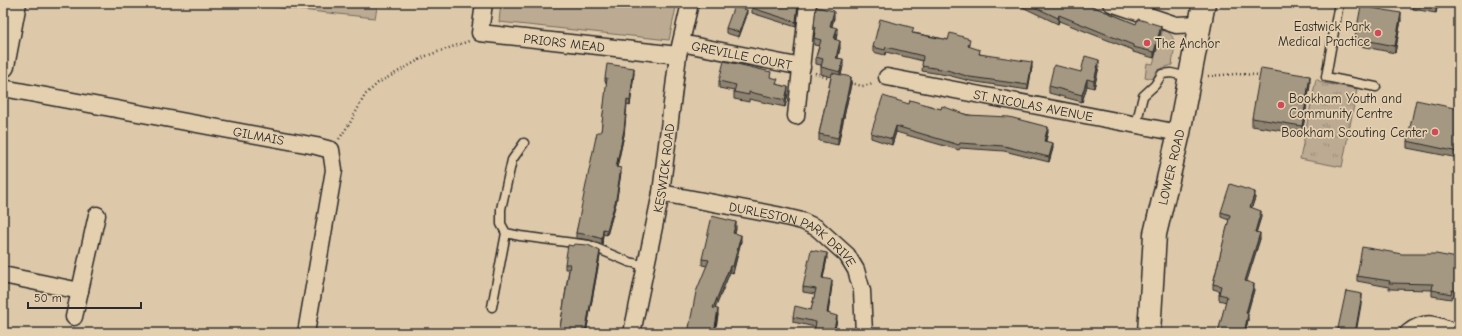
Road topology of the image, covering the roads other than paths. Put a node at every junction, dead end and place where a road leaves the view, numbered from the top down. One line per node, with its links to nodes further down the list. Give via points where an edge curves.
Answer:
1 (15, 3): 9 (street)
2 (484, 3): 8 (street, PRIORS MEAD, via 480,33)
3 (690, 3): 8 (street, KESWICK ROAD)
4 (808, 3): 10 (street, GREVILLE COURT)
5 (1112, 3): 7 (street, via 1176,24)
6 (1338, 3): 13 (lane, via 1326,77)
7 (1203, 14): 11 (street, LOWER ROAD)
8 (680, 49): 10 (street, GREVILLE COURT); 19 (street, KESWICK ROAD)
9 (3, 66)
10 (802, 67): 15 (street, GREVILLE COURT)
11 (1190, 77): 16 (lane, via 1162,74 1143,96); 17 (street, LOWER ROAD)
12 (887, 78): 16 (street, ST. NICOLAS AVENUE)
13 (1376, 87)
14 (3, 88): 27 (street, GILMAIS, via 331,150 334,170)
15 (796, 116)
16 (1136, 125): 17 (street, ST. NICOLAS AVENUE)
17 (1179, 133): 30 (street, LOWER ROAD, via 1155,234)
18 (524, 143): 21 (lane, via 512,160 501,209 500,224)
19 (661, 193): 22 (street, KESWICK ROAD); 29 (street, DURLESTON PARK DRIVE, via 777,215 802,221 817,228 848,255 856,270 862,291)
20 (97, 215): 24 (street)
21 (506, 233): 22 (lane, via 589,245 629,262); 25 (lane)
22 (646, 266): 28 (street, KESWICK ROAD)
23 (3, 275): 24 (street)
24 (80, 291): 26 (street)
25 (492, 307)
26 (74, 317)
27 (306, 333)
28 (632, 333)
29 (864, 333)
30 (1150, 333)
31 (1408, 333): 32 (street, via 1416,327 1436,323)
32 (1455, 333)

